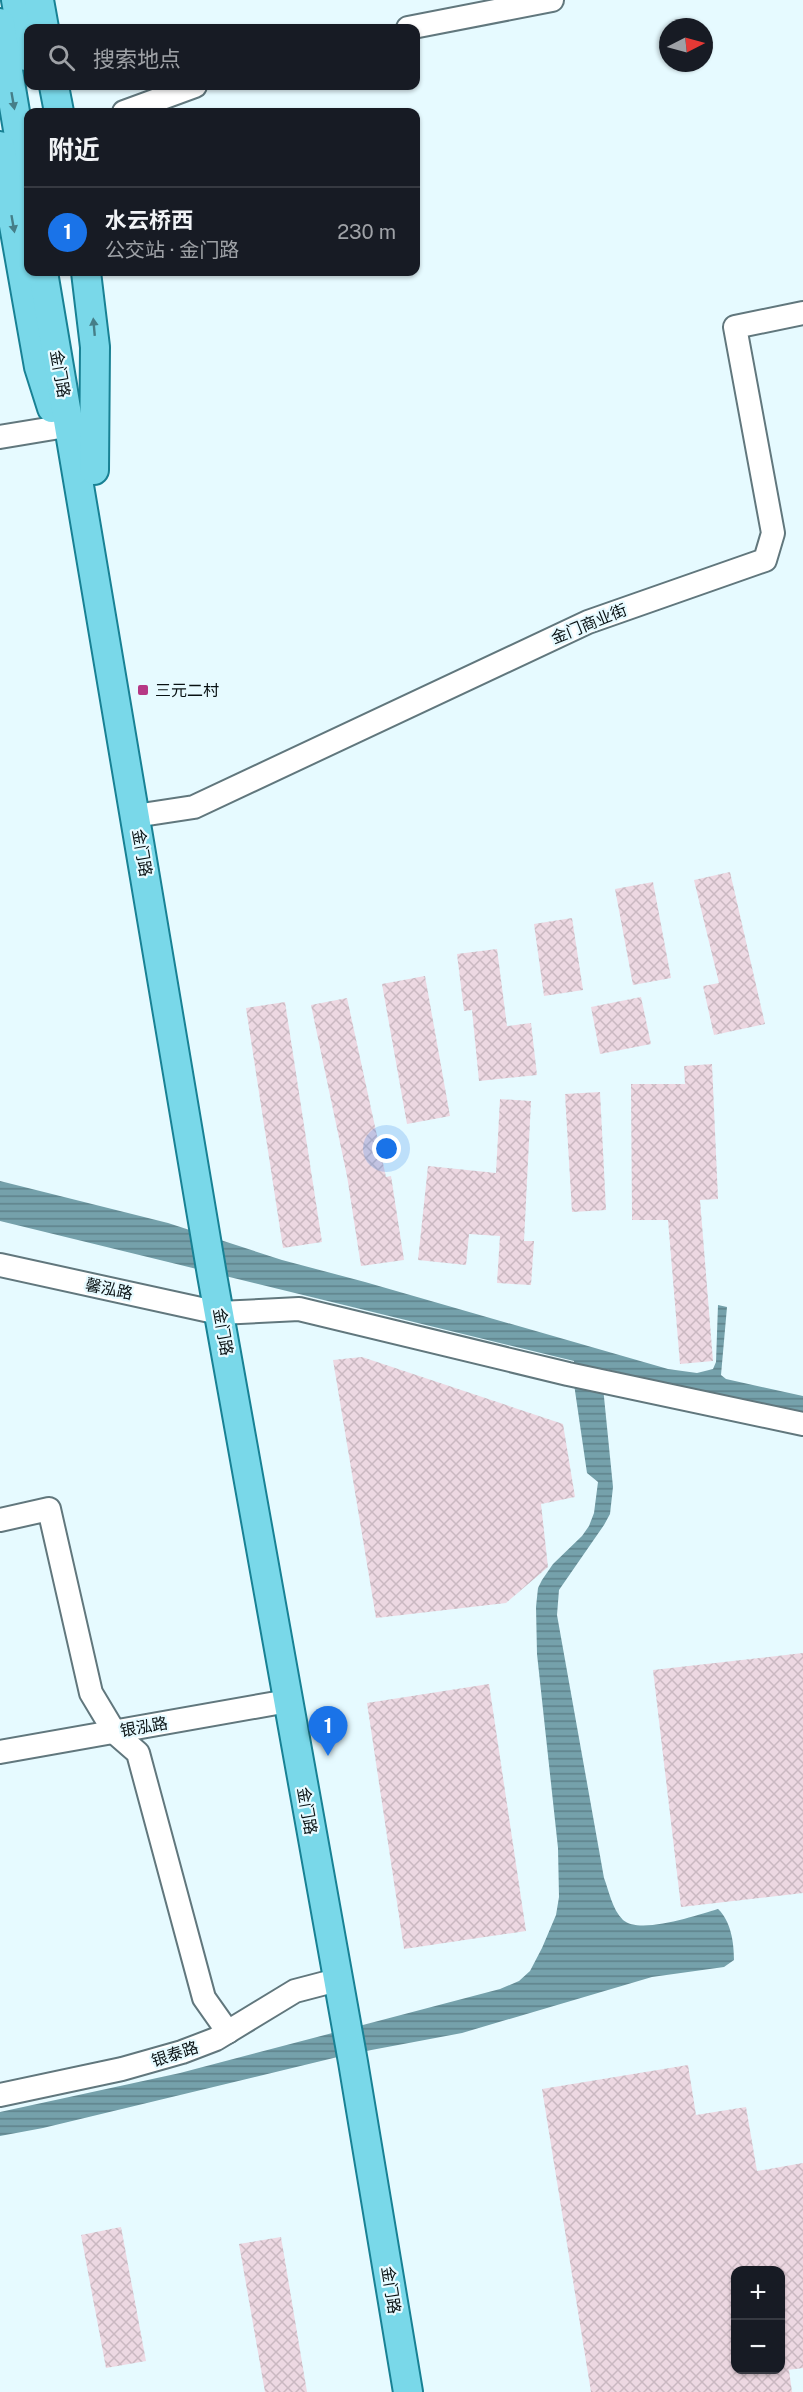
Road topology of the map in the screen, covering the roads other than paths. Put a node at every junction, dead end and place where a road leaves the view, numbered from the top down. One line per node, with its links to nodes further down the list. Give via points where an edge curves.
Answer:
1 (16, 0): 7 (main road)
2 (39, 0): 5 (main road)
3 (552, 0): 6 (street)
4 (0, 23): 15 (main road, one-way to 15)
5 (43, 24)
6 (420, 26)
7 (24, 48)
8 (32, 90): 11 (main road)
9 (55, 90): 12 (main road)
10 (184, 90): 13 (street)
11 (34, 108)
12 (57, 108)
13 (135, 108)
14 (0, 146): 21 (main road, one-way to 21, via 39,367)
15 (24, 165)
16 (44, 276): 20 (main road, 金门路)
17 (63, 276): 20 (main road, 金门路)
18 (86, 276): 23 (main road, one-way to 18, via 95,347)
19 (803, 314): 24 (street, 金门商业街, via 735,327 772,533 765,560 588,621 194,807)
20 (62, 323): 23 (main road, 金门路)
21 (60, 427): 22 (street); 23 (main road)
22 (0, 437)
23 (86, 471): 24 (main road, 金门路)
24 (144, 814): 26 (main road, 金门路)
25 (0, 1265): 26 (street, 馨泓路)
26 (228, 1312): 27 (street, 馨泓路, via 299,1309 568,1374); 29 (main road, 金门路); 33 (main road, 金门路)
27 (803, 1424)
28 (0, 1520): 30 (street, via 49,1509 91,1693)
29 (288, 1701): 30 (street, 银泓路); 32 (main road, 金门路)
30 (116, 1733): 31 (street, 银泓路); 34 (street, via 138,1753 204,1998)
31 (0, 1752)
32 (337, 1980): 33 (main road, 金门路); 34 (street, 银泰路, via 295,1991)
33 (353, 2017): 35 (main road, 金门路)
34 (228, 2032): 36 (street, 银泰路, via 199,2047 152,2062)
35 (361, 2061): 37 (main road, 金门路); 38 (main road, 金门路)
36 (0, 2095)
37 (408, 2392)
38 (424, 2392)

